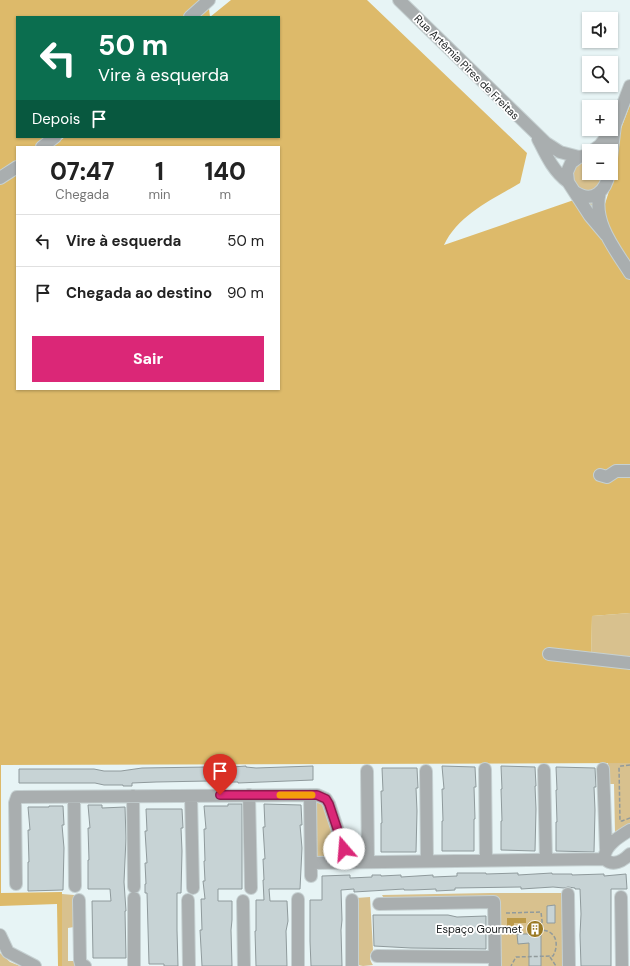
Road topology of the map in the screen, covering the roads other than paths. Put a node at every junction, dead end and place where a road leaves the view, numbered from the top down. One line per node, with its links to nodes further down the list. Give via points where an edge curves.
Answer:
1 (209, 0): 3 (street)
2 (399, 0): 6 (street, Rua Artêmia Pires de Freitas)
3 (191, 16)
4 (630, 86): 5 (street)
5 (618, 119)
6 (535, 134): 11 (street, via 560,152); 16 (street, via 553,167)
7 (607, 136): 9 (street)
8 (54, 138): 10 (street)
9 (601, 144)
10 (43, 146)
11 (582, 154)
12 (582, 157): 16 (street, via 571,163 567,172)
13 (16, 167): 14 (street)
14 (0, 178)
15 (608, 180): 17 (street)
16 (571, 187): 17 (street, via 586,196); 18 (street)
17 (600, 192): 18 (street, via 598,210)
18 (606, 235): 19 (street)
19 (630, 273)
20 (630, 471): 21 (street, via 616,471 607,477)
21 (600, 475)
22 (549, 654): 23 (street)
23 (630, 663)
24 (484, 769): 37 (street)
25 (603, 769): 35 (street)
26 (544, 770): 38 (street)
27 (367, 771): 41 (street)
28 (426, 771): 39 (street)
29 (249, 795): 30 (street); 32 (street); 47 (street)
30 (310, 795): 40 (street, via 321,796 329,804); 42 (street)
31 (133, 796): 32 (street); 33 (street); 61 (street)
32 (191, 796): 46 (street)
33 (74, 797): 44 (street, via 17,797); 45 (street)
34 (630, 830): 35 (street, via 617,839)
35 (606, 854): 36 (street, via 609,863 621,862); 38 (street)
36 (630, 854)
37 (486, 860): 38 (street); 39 (street)
38 (546, 860)
39 (427, 861): 41 (street)
40 (347, 862): 41 (street); 42 (street)
41 (368, 862)
42 (311, 863): 43 (street)
43 (311, 876)
44 (16, 884)
45 (75, 886)
46 (193, 888)
47 (251, 888)
48 (568, 894): 66 (street)
49 (621, 897): 67 (street)
50 (79, 900): 60 (street, via 80,960)
51 (188, 900): 62 (street)
52 (298, 900): 64 (street)
53 (352, 900): 65 (street)
54 (243, 901): 63 (street)
55 (379, 904): 58 (street, via 494,902)
56 (0, 935): 59 (street, via 8,952)
57 (377, 956): 58 (street)
58 (495, 962)
59 (35, 966)
60 (85, 966)
61 (134, 966)
62 (189, 966)
63 (244, 966)
64 (298, 966)
65 (352, 966)
66 (569, 966)
67 (622, 966)

